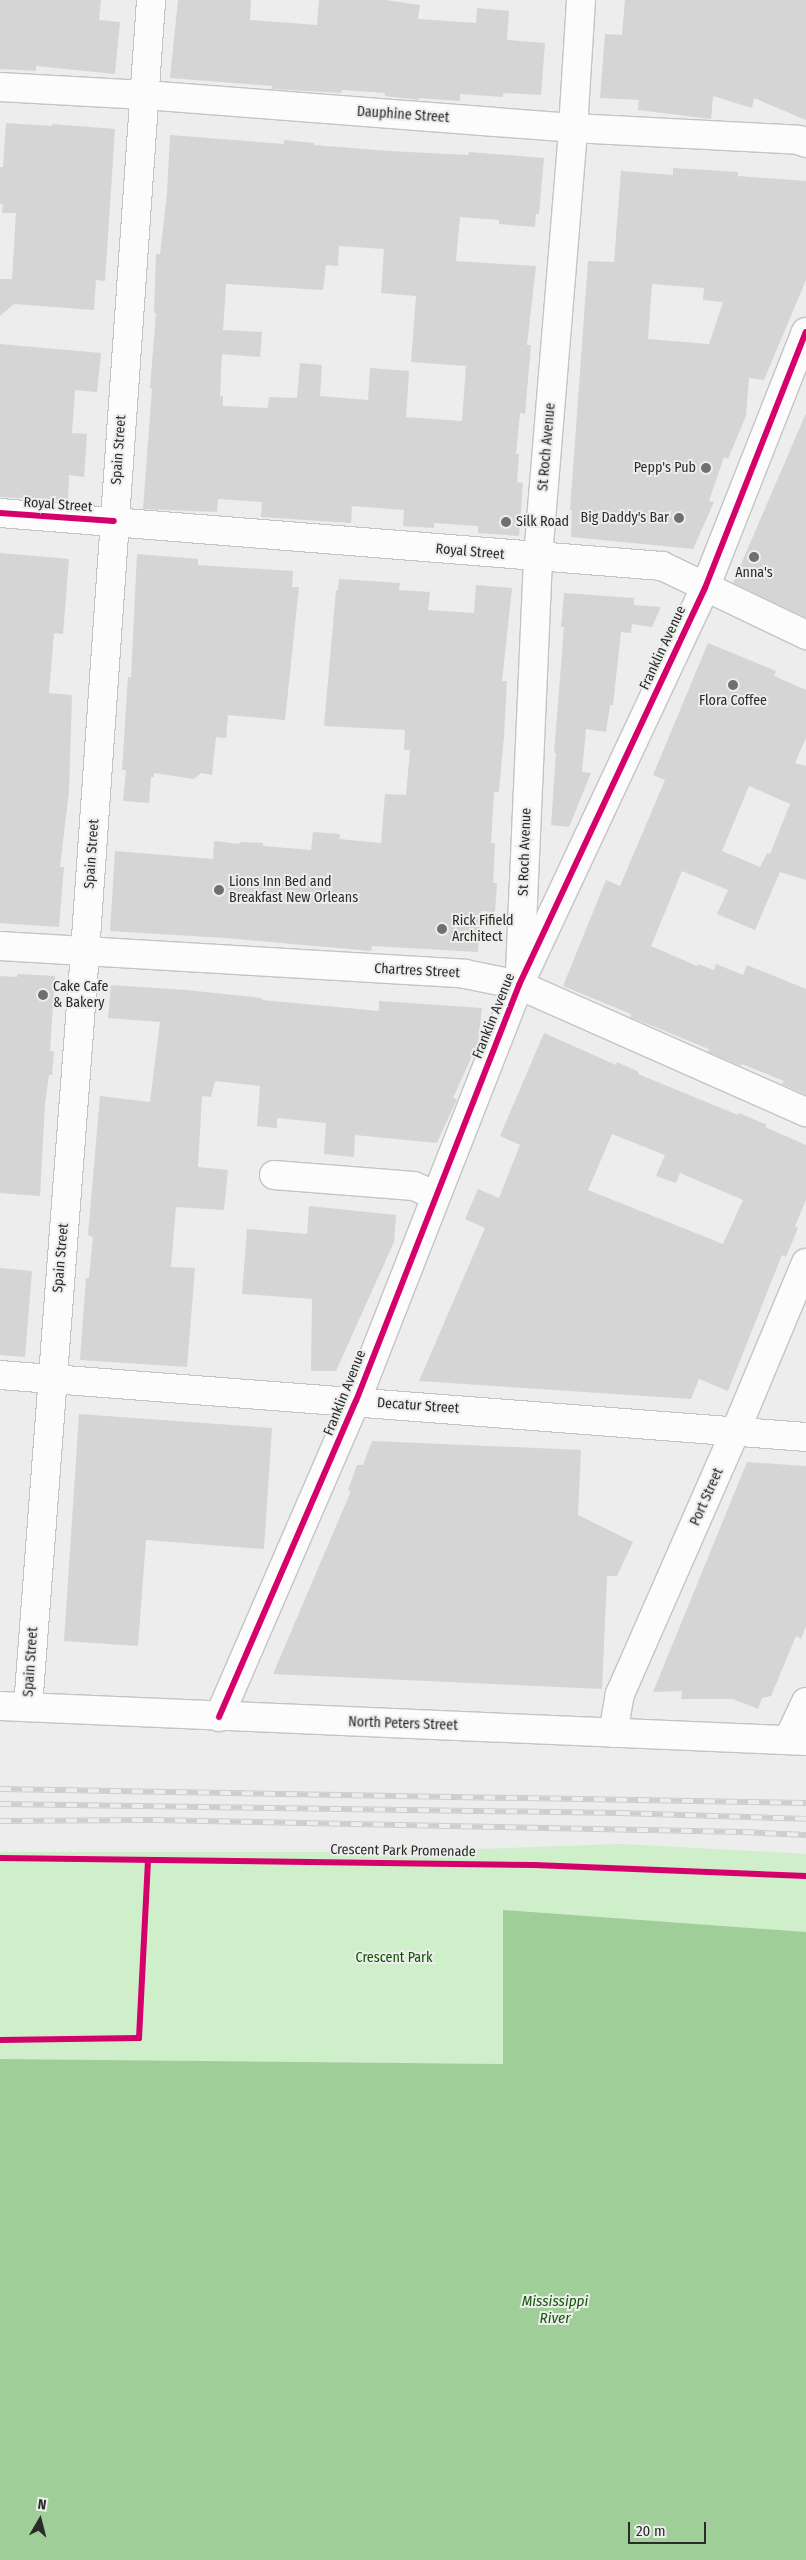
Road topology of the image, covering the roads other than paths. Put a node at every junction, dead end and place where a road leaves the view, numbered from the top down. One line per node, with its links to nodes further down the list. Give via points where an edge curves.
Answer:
1 (151, 0): 4 (street, Spain Street)
2 (581, 0): 5 (street, St Roch Avenue)
3 (0, 87): 4 (street, Dauphine Street)
4 (145, 95): 5 (street, Dauphine Street); 9 (street, Spain Street)
5 (573, 128): 6 (street, Dauphine Street, via 799,140); 10 (street, St Roch Avenue)
6 (806, 143)
7 (806, 332): 11 (street, Franklin Avenue)
8 (0, 513): 9 (street, Royal Street)
9 (114, 521): 10 (street, Royal Street); 14 (street, Spain Street)
10 (538, 557): 11 (street, Royal Street, via 662,566); 15 (street, St Roch Avenue)
11 (705, 588): 12 (street, Royal Street); 15 (street, Franklin Avenue)
12 (806, 636)
13 (0, 946): 14 (street, Chartres Street)
14 (85, 952): 15 (street, Chartres Street, via 465,974); 21 (street, Spain Street)
15 (520, 985): 16 (street, Chartres Street); 18 (street, Franklin Avenue)
16 (806, 1112)
17 (274, 1175): 18 (street, via 414,1186)
18 (436, 1196): 22 (street, Franklin Avenue)
19 (806, 1263): 23 (street, Port Street)
20 (0, 1375): 21 (street, Decatur Street)
21 (52, 1378): 22 (street, Decatur Street); 27 (street, Spain Street)
22 (356, 1401): 23 (street, Decatur Street); 28 (street, Franklin Avenue)
23 (736, 1430): 24 (street, Decatur Street); 29 (street, Port Street, via 620,1694)
24 (806, 1436)
25 (806, 1702): 30 (street)
26 (0, 1706): 27 (street, North Peters Street)
27 (28, 1707): 28 (street, North Peters Street)
28 (219, 1717): 29 (street, North Peters Street)
29 (613, 1733): 30 (street, North Peters Street)
30 (797, 1741)

